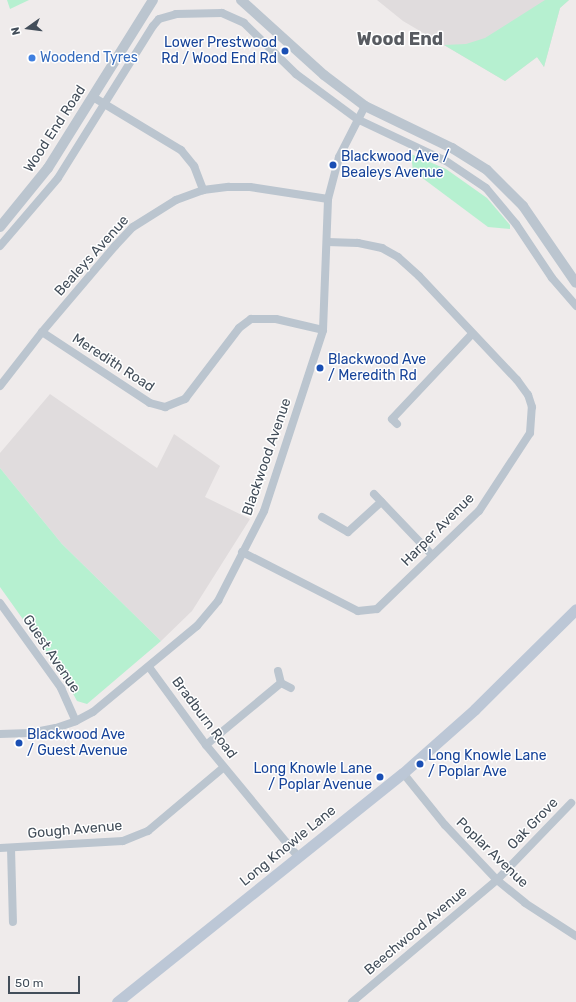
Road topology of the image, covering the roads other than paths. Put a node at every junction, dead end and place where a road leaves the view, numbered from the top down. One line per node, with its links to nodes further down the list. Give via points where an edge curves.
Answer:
1 (153, 0): 3 (street, Wood End Road)
2 (241, 0): 5 (street, via 324,75)
3 (93, 97): 4 (street); 9 (street, Wood End Road, via 48,168)
4 (105, 104): 6 (street, via 159,19 176,14 222,13 244,23 296,74); 7 (street, via 182,150 194,166); 11 (street, via 58,178)
5 (365, 106): 6 (street, Blackwood Avenue); 12 (street, via 452,148 487,170 523,206)
6 (357, 119): 8 (street, Blackwood Avenue, via 339,157); 13 (street, via 446,161 486,188 516,224 552,278)
7 (202, 190): 8 (street, Bealeys Avenue, via 250,187); 15 (street, Bealeys Avenue, via 176,200 133,228)
8 (328, 198): 10 (street, Blackwood Avenue)
9 (0, 227)
10 (327, 242): 14 (street, Blackwood Avenue); 16 (street, Harper Avenue, via 358,243 382,248 398,257)
11 (0, 246)
12 (576, 283)
13 (576, 306)
14 (324, 330): 15 (street, Meredith Road, via 271,318 251,319 239,328 185,399 165,407 150,403); 22 (street, Blackwood Avenue, via 264,511)
15 (42, 332): 17 (street, Bealeys Avenue)
16 (472, 334): 18 (street, via 392,419); 23 (street, Harper Avenue, via 517,380 528,395 532,407 530,433 479,510)
17 (0, 386)
18 (397, 424)
19 (374, 494): 20 (street)
20 (381, 502): 21 (street, via 348,532); 23 (street)
21 (322, 517)
22 (242, 552): 23 (street, Harper Avenue, via 358,611 377,609); 26 (street, Blackwood Avenue, via 218,601 197,626)
23 (432, 555)
24 (0, 603): 30 (street, Guest Avenue, via 61,688)
25 (576, 609): 34 (main road, Long Knowle Lane, via 475,709)
26 (150, 668): 30 (street, Blackwood Avenue); 32 (street, Bradburn Road)
27 (278, 671): 28 (street)
28 (281, 683): 29 (street); 32 (street)
29 (291, 688)
30 (76, 721): 31 (street, Blackwood Avenue, via 33,733)
31 (0, 734)
32 (206, 745): 33 (street, Bradburn Road)
33 (224, 767): 37 (street, Gough Avenue, via 148,831 123,841); 38 (street, Bradburn Road)
34 (403, 773): 38 (main road, Long Knowle Lane); 39 (street, Poplar Avenue, via 445,826)
35 (571, 803): 39 (street, Oak Grove)
36 (0, 848): 37 (street, Gough Avenue)
37 (12, 848): 40 (street)
38 (299, 858): 42 (main road, Long Knowle Lane)
39 (497, 880): 41 (street, Poplar Avenue, via 525,903); 43 (street, Beechwood Avenue)
40 (13, 922)
41 (576, 936)
42 (117, 1002)
43 (352, 1002)

